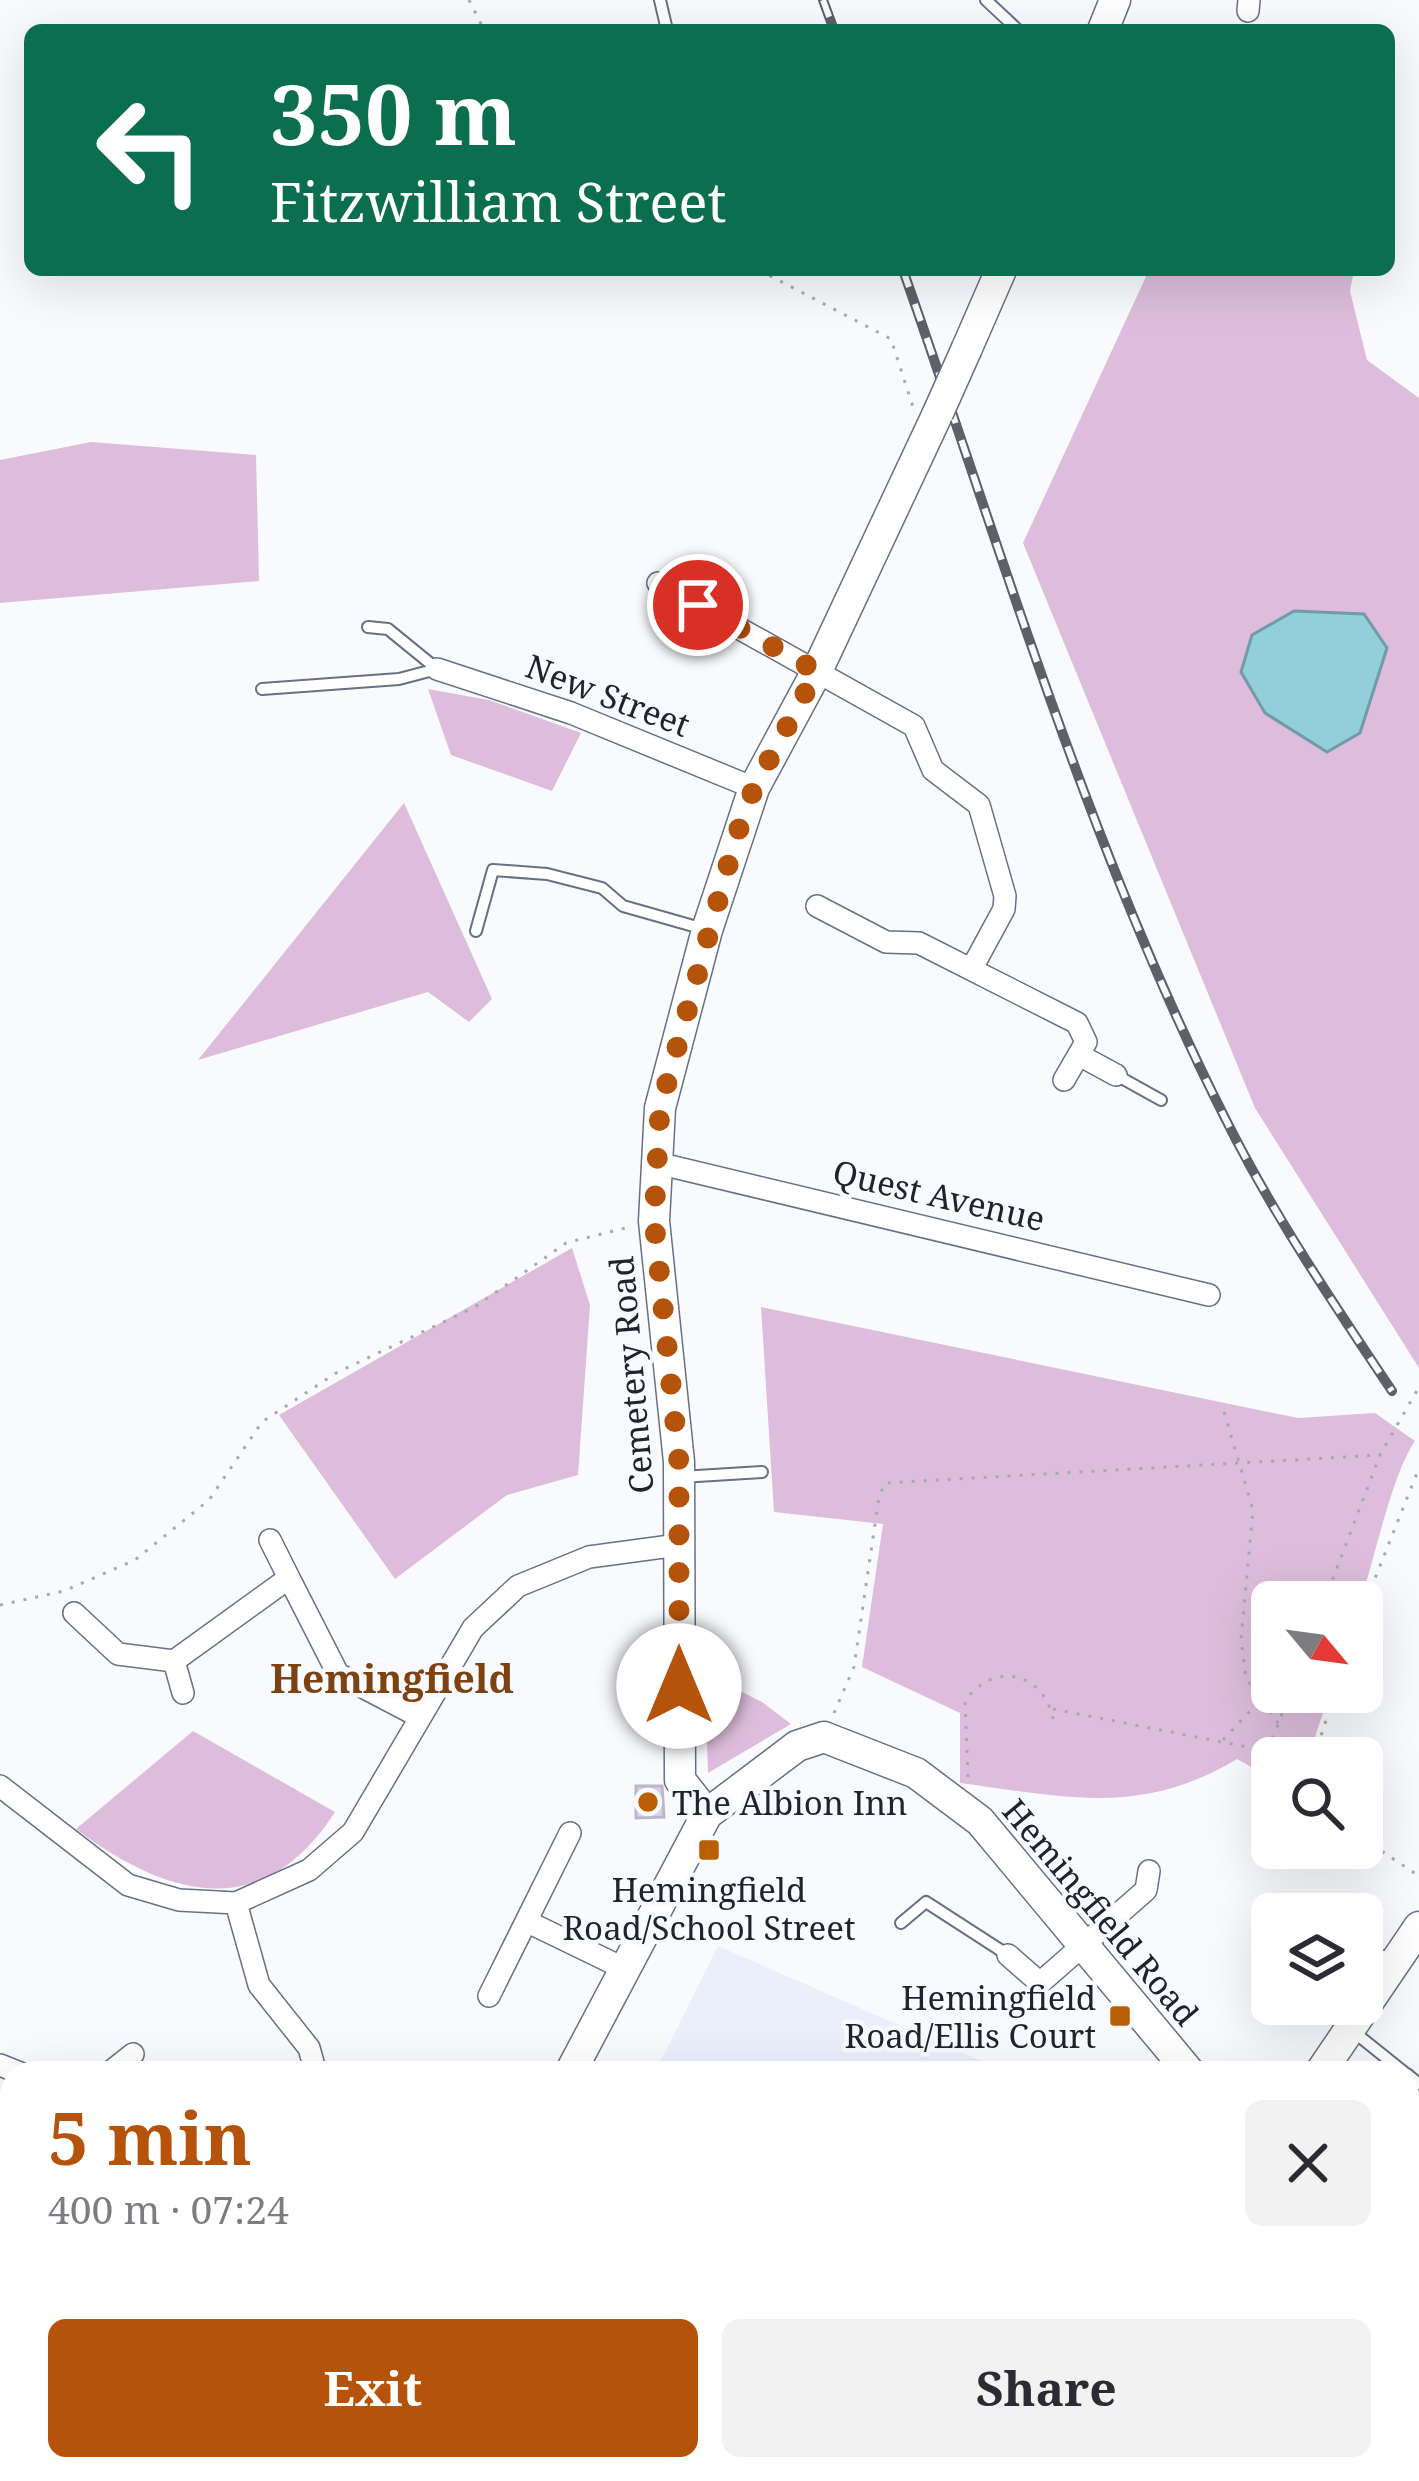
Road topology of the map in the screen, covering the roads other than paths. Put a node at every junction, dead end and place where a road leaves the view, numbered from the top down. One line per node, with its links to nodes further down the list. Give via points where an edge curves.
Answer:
1 (986, 0): 2 (lane)
2 (1012, 24)
3 (998, 276): 7 (street, Cemetery Road, bridge)
4 (658, 583): 7 (street)
5 (368, 627): 6 (lane, via 388,629)
6 (436, 669): 8 (lane); 9 (street, New Street, via 571,713)
7 (817, 671): 9 (street, Cemetery Road); 13 (street, via 914,726 933,770 980,805 1005,896)
8 (262, 689)
9 (754, 788): 11 (street, Cemetery Road)
10 (817, 906): 13 (street, via 877,939 911,940)
11 (707, 929): 12 (lane, via 623,906 602,888 493,870); 18 (street, Cemetery Road)
12 (476, 931)
13 (972, 968): 14 (street, via 1077,1023 1087,1034)
14 (1078, 1055): 15 (street); 16 (street)
15 (1116, 1075): 17 (lane)
16 (1064, 1080)
17 (1161, 1100)
18 (653, 1162): 19 (street, Quest Avenue); 21 (street, Cemetery Road)
19 (1208, 1294)
20 (762, 1472): 21 (lane)
21 (679, 1477): 23 (street, Cemetery Road)
22 (270, 1540): 24 (street)
23 (678, 1545): 28 (street, via 589,1557 518,1586 473,1628); 30 (street, Cemetery Road, via 680,1780)
24 (289, 1578): 26 (street); 28 (street, via 338,1674)
25 (74, 1613): 26 (street, via 108,1648)
26 (174, 1661): 27 (street)
27 (183, 1693)
28 (420, 1717): 33 (street, via 353,1832 309,1870)
29 (0, 1786): 33 (street, via 128,1885)
30 (707, 1814): 37 (street, Hemingfield Road, via 797,1746 824,1737 916,1773 971,1814); 40 (street)
31 (570, 1834): 34 (street)
32 (1149, 1871): 37 (street, via 1146,1889)
33 (236, 1904): 46 (street, via 259,1985)
34 (528, 1922): 40 (street); 42 (street)
35 (901, 1923): 38 (lane, via 926,1902)
36 (1419, 1927): 41 (street)
37 (1081, 1945): 38 (street, via 1040,1983); 48 (street, Hemingfield Road)
38 (1008, 1955)
39 (1383, 1963): 41 (street)
40 (625, 1969): 47 (street)
41 (1394, 1970): 43 (street)
42 (490, 1996)
43 (1351, 2030): 49 (street); 50 (lane)
44 (133, 2054): 45 (street)
45 (124, 2061)
46 (312, 2061)
47 (576, 2061)
48 (1180, 2061)
49 (1329, 2061)
50 (1390, 2061)

